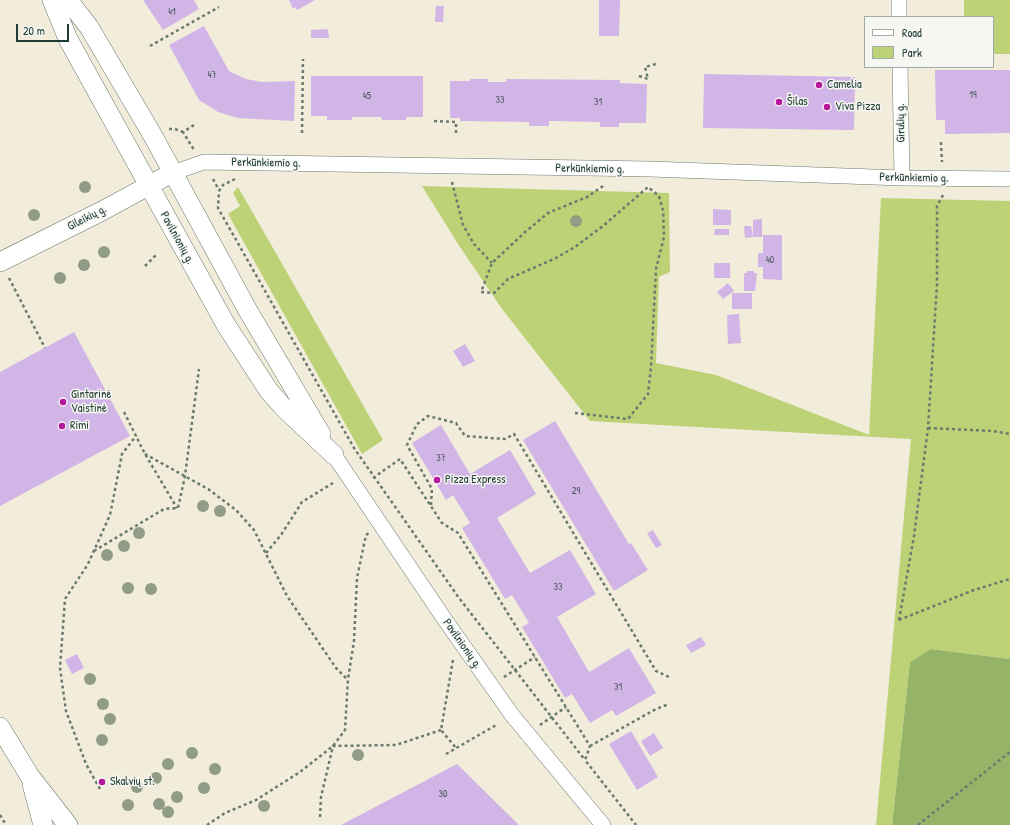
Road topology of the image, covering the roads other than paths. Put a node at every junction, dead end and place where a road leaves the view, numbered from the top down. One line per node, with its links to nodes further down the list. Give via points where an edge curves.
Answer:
1 (52, 0): 9 (street, Pavilnionių g., via 68,39)
2 (68, 0): 6 (street, Pavilnionių g., via 89,27)
3 (899, 0): 4 (street)
4 (899, 16)
5 (900, 68): 7 (street, Girulių g.)
6 (172, 173): 7 (street, Perkūnkiemio g., via 204,162 657,170); 9 (street, Gileikių g.); 11 (street, Pavilnionių g., via 247,308)
7 (902, 178): 8 (street, Perkūnkiemio g.)
8 (1010, 179)
9 (148, 186): 10 (street, Gileikių g.); 11 (street, Pavilnionių g., via 246,357 284,408)
10 (0, 261)
11 (334, 455): 16 (street, Pavilnionių g., via 512,716)
12 (0, 727): 13 (street)
13 (30, 775): 14 (street); 15 (street)
14 (43, 825)
15 (68, 825)
16 (603, 825)

